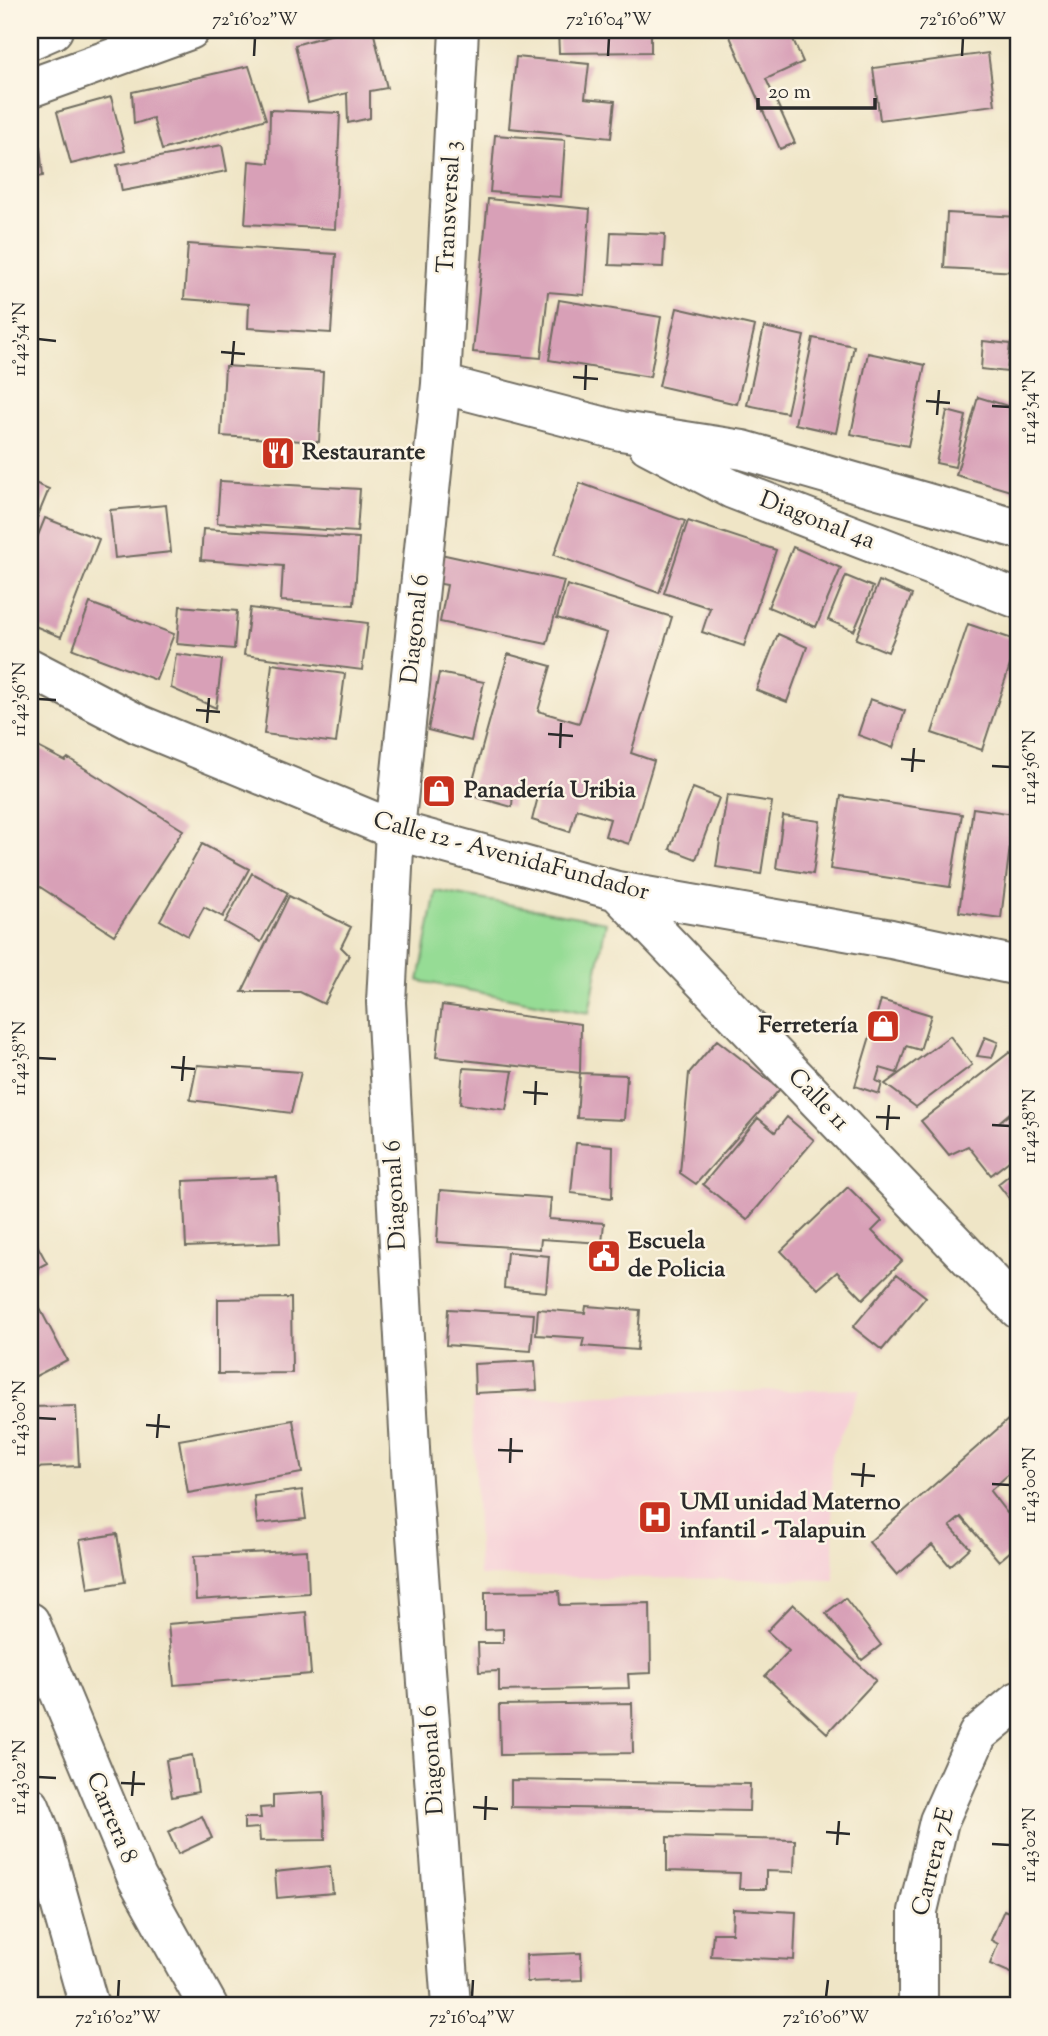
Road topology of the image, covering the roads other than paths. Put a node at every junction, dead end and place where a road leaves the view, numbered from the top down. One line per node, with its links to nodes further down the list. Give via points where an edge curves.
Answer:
1 (53, 30): 4 (street)
2 (190, 30): 5 (street)
3 (459, 30): 6 (street, Transversal 3)
4 (30, 40)
5 (30, 88)
6 (441, 384): 7 (street, Diagonal 4a); 11 (street, Diagonal 6)
7 (621, 431): 8 (street, Diagonal 4a, via 743,450); 9 (street, Diagonal 4a, via 732,489)
8 (1018, 529)
9 (1018, 599)
10 (30, 668): 11 (street, Calle 12 - AvenidaFundador, via 138,724)
11 (395, 830): 12 (street, Calle 12 - AvenidaFundador); 20 (street, Diagonal 6, via 386,1002 412,1480)
12 (617, 891): 13 (street, Calle 12 - AvenidaFundador); 14 (street, Calle 11)
13 (1018, 966)
14 (1018, 1309)
15 (30, 1622): 19 (street, Carrera 8, via 137,1878)
16 (1018, 1701): 21 (street, Carrera 7E, via 978,1734 939,1821 918,1911)
17 (30, 1806): 18 (street)
18 (89, 2006)
19 (208, 2006)
20 (451, 2006)
21 (918, 2006)

